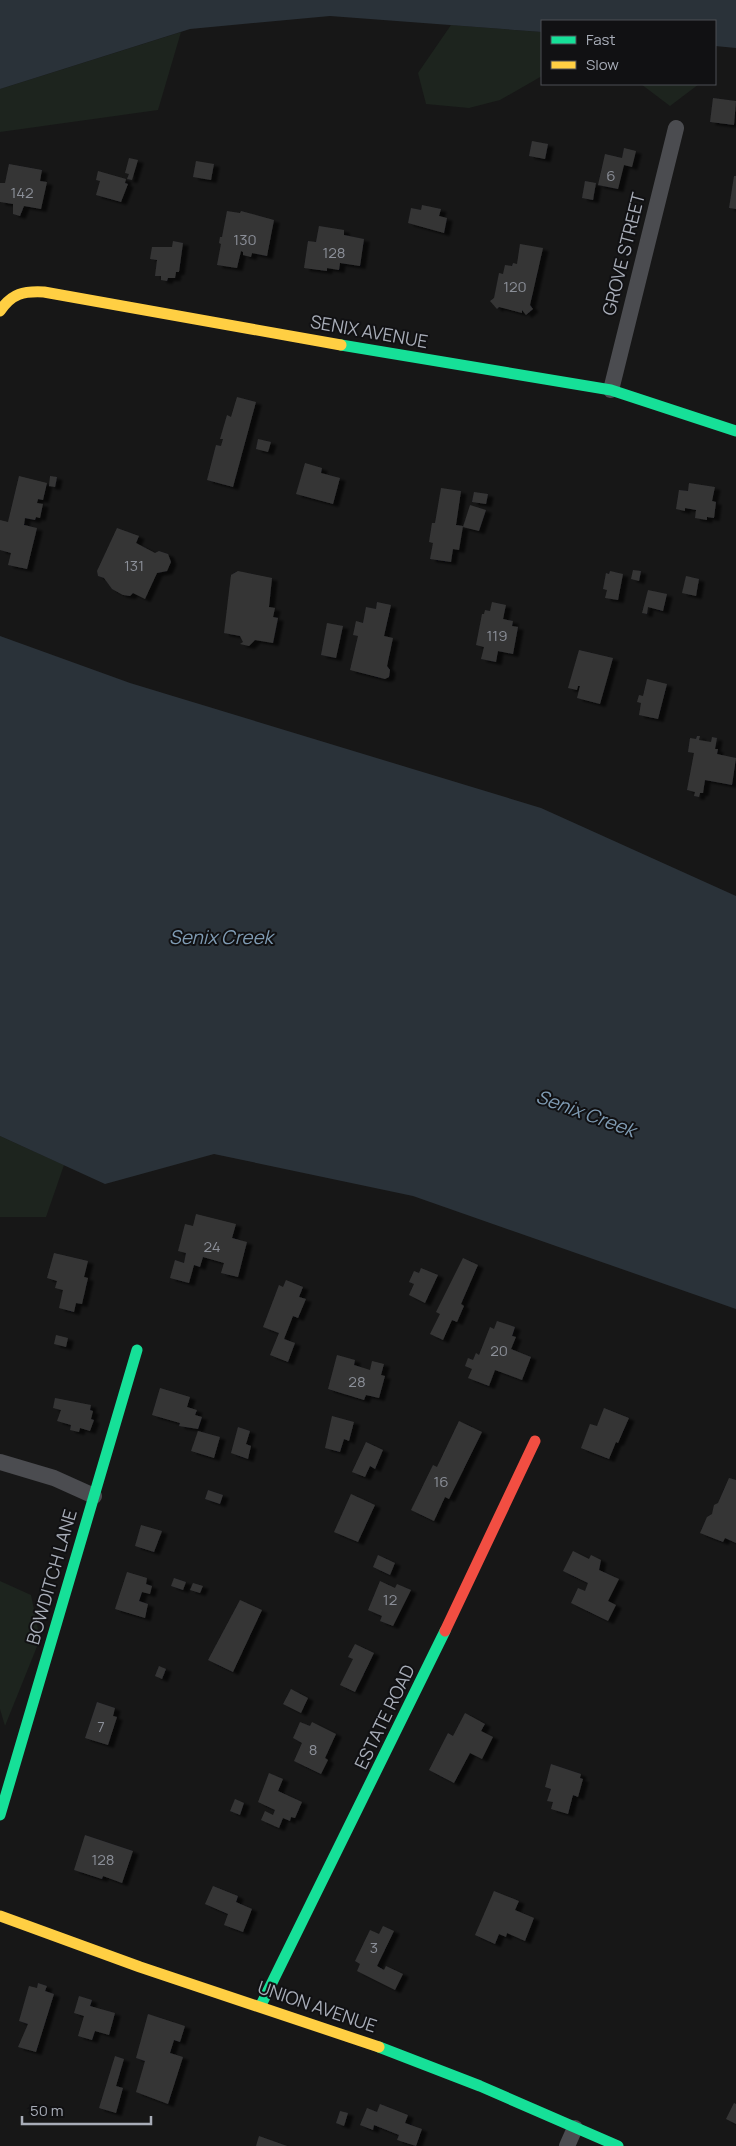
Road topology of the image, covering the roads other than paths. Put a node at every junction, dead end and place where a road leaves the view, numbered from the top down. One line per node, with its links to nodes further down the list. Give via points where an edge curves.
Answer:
1 (676, 128): 3 (street, GROVE STREET)
2 (0, 311): 3 (street, SENIX AVENUE, via 15,293 44,292)
3 (611, 390): 4 (street, SENIX AVENUE)
4 (736, 431)
5 (137, 1350): 8 (street, BOWDITCH LANE)
6 (535, 1441): 11 (street, ESTATE ROAD, via 423,1678)
7 (0, 1462): 8 (street, via 54,1478)
8 (94, 1496): 9 (street, BOWDITCH LANE)
9 (0, 1815)
10 (0, 1916): 11 (street, UNION AVENUE, via 140,1967)
11 (261, 2005): 12 (street, UNION AVENUE, via 471,2083)
12 (575, 2128): 13 (street); 14 (street, UNION AVENUE)
13 (567, 2146)
14 (618, 2146)

